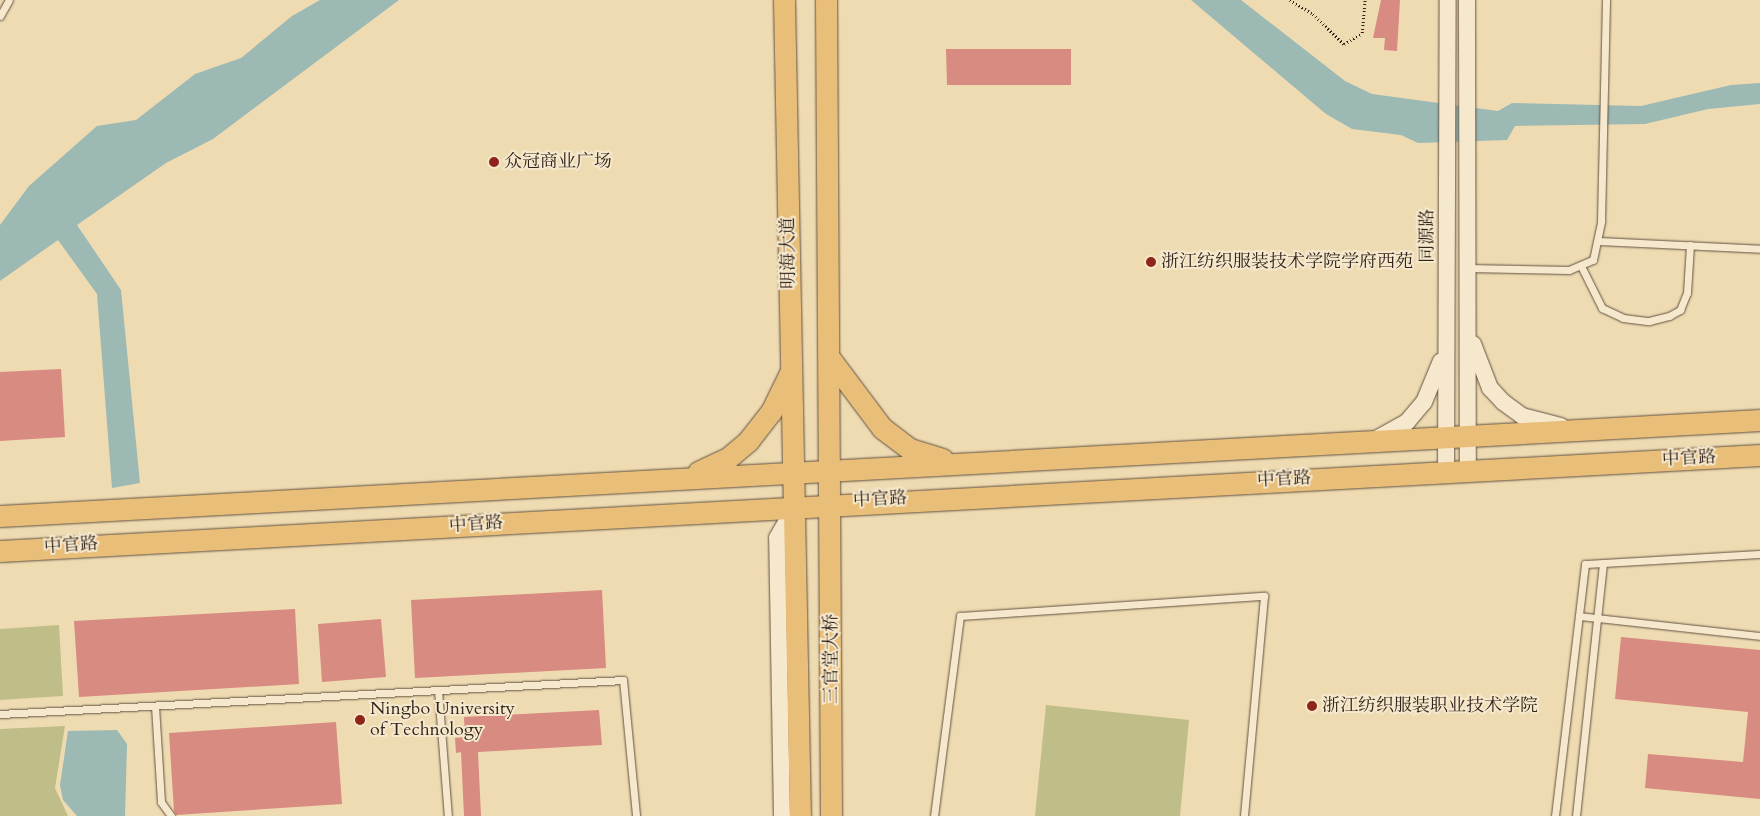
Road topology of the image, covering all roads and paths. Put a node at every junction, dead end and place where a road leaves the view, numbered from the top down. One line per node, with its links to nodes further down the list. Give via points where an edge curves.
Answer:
1 (8, 0): 9 (lane)
2 (784, 0): 18 (main road, 明海大道)
3 (826, 0): 17 (main road)
4 (1290, 0): 5 (path, via 1313,14 1344,44 1362,33)
5 (1364, 0)
6 (1448, 0): 16 (street, 同源路)
7 (1468, 0): 13 (street)
8 (1606, 0): 10 (lane)
9 (0, 16)
10 (1599, 241): 11 (lane); 14 (lane, via 1593,260)
11 (1690, 245): 12 (lane); 14 (lane, via 1687,293 1680,310 1649,321 1623,318 1602,308)
12 (1760, 249)
13 (1468, 268): 14 (lane); 15 (street)
14 (1582, 268)
15 (1468, 328): 20 (street, via 1490,388 1503,402 1522,416); 21 (street)
16 (1448, 329): 22 (street, 同源路); 23 (street, via 1438,376 1424,402 1407,422)
17 (831, 360): 25 (main road, via 882,428 910,449); 27 (main road)
18 (792, 368): 26 (main road, 明海大道); 30 (main road, via 771,412 748,442 728,458)
19 (1760, 420): 20 (main road, 中官路)
20 (1583, 429): 21 (main road, 中官路)
21 (1469, 437): 22 (main road, 中官路); 28 (street)
22 (1447, 438): 23 (main road, 中官路); 29 (street, 同源路)
23 (1370, 442): 25 (main road, 中官路)
24 (1760, 455): 28 (main road, 中官路)
25 (956, 463): 27 (main road, 中官路)
26 (793, 470): 27 (main road, 中官路); 30 (main road, 中官路); 32 (main road, 明海大道)
27 (830, 470): 31 (main road)
28 (1468, 471): 29 (main road, 中官路)
29 (1446, 472): 31 (main road, 中官路)
30 (688, 477): 33 (main road, 中官路)
31 (832, 503): 32 (main road, 中官路); 48 (main road, 三官堂大桥)
32 (796, 505): 34 (main road, 中官路); 46 (street, via 777,538); 47 (main road, 三官堂大桥)
33 (0, 516)
34 (0, 551)
35 (1760, 554): 36 (lane)
36 (1603, 563): 37 (lane, via 1585,564); 38 (lane)
37 (1579, 616): 38 (lane); 51 (lane)
38 (1597, 618): 39 (lane); 52 (lane)
39 (1760, 636)
40 (438, 690): 41 (lane); 44 (lane); 45 (lane, via 622,680)
41 (155, 706): 42 (lane); 43 (lane, via 161,802)
42 (0, 714)
43 (170, 816)
44 (448, 816)
45 (636, 816)
46 (782, 816)
47 (800, 816)
48 (831, 816)
49 (934, 816): 50 (lane, via 960,616 1264,596)
50 (1244, 816)
51 (1555, 816)
52 (1576, 816)

